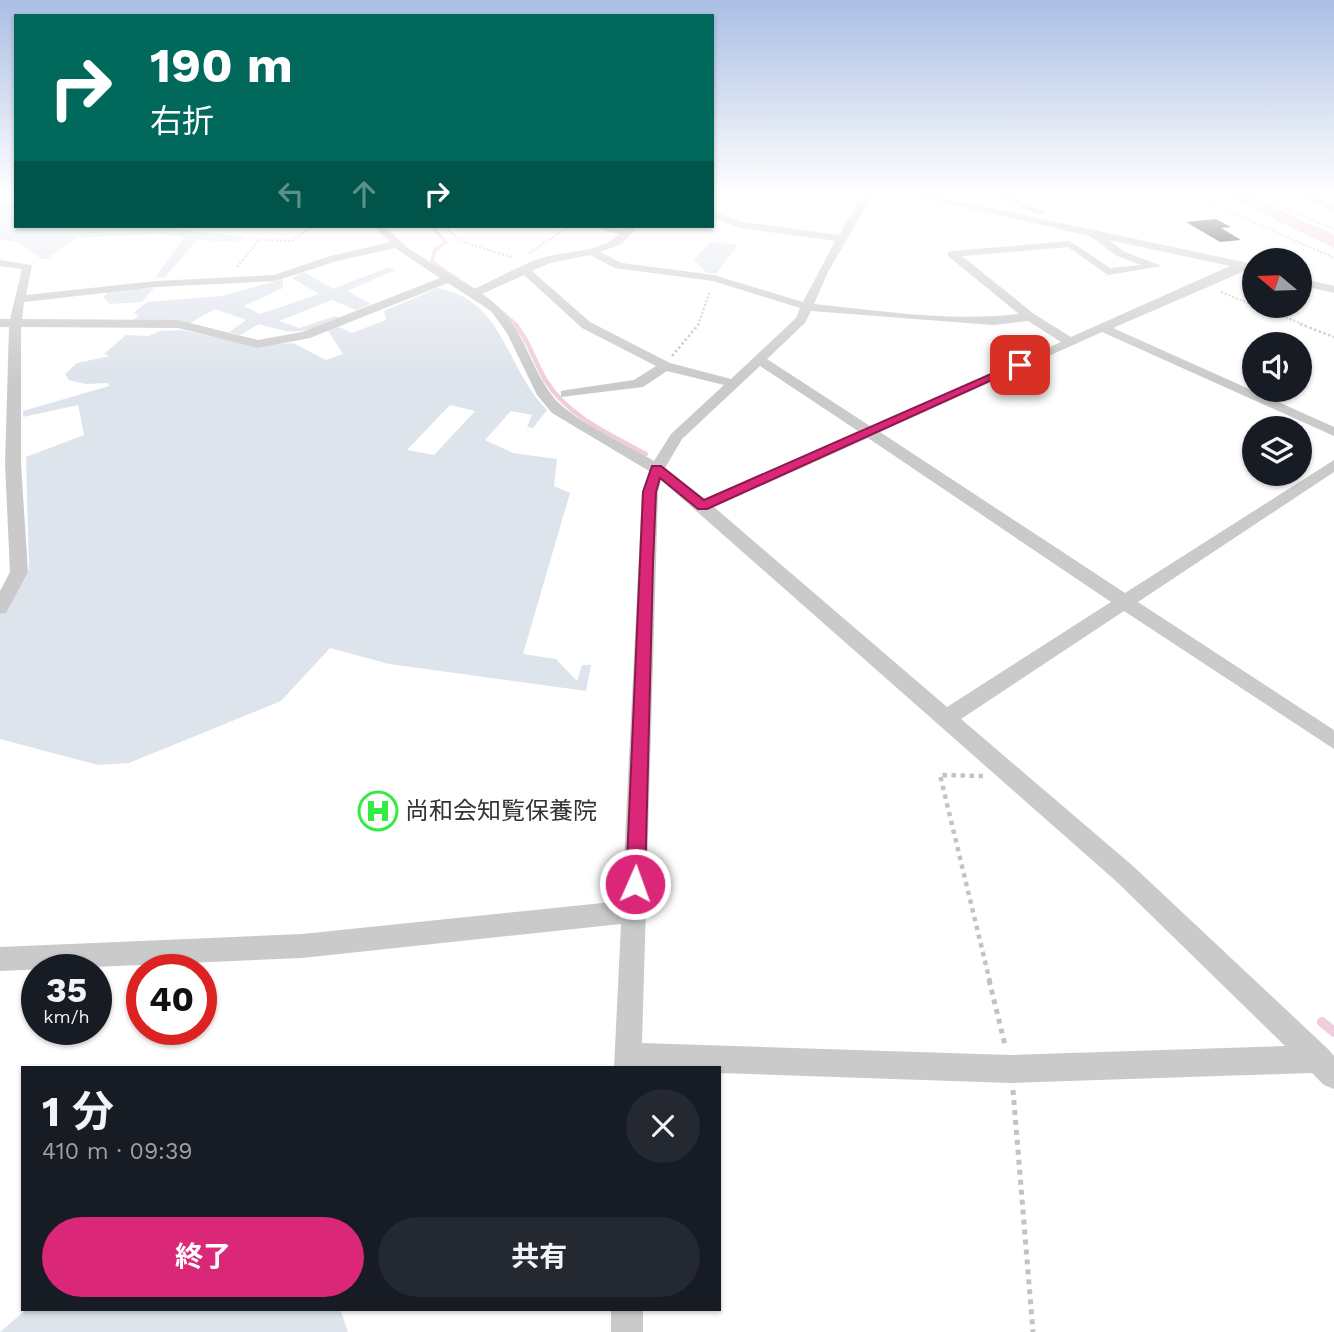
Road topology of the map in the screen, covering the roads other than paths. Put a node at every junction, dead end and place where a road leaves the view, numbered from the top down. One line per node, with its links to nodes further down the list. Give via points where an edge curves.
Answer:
1 (347, 255): 18 (street, via 288,275)
2 (412, 255): 14 (street)
3 (571, 255): 13 (street)
4 (599, 255): 19 (street, via 619,266 713,278)
5 (832, 255): 19 (street)
6 (953, 255): 20 (street)
7 (1085, 255): 8 (street, via 1108,272 1156,266)
8 (1124, 255)
9 (1197, 255): 11 (street)
10 (0, 263): 18 (street, via 28,267)
11 (1242, 265)
12 (1242, 270): 22 (street)
13 (526, 271): 17 (street); 25 (street, via 586,325)
14 (446, 280): 17 (street); 21 (street, via 306,335 258,344 178,324)
15 (1312, 284): 16 (street)
16 (1334, 289)
17 (479, 292): 31 (street, via 513,332 544,395 557,410)
18 (19, 299): 21 (street)
19 (808, 307): 20 (street, via 981,321); 24 (street, via 795,327)
20 (1030, 317): 23 (street)
21 (7, 323): 34 (street, via 19,572)
22 (1105, 329): 23 (street); 28 (street)
23 (1070, 342): 29 (street)
24 (760, 359): 26 (street); 29 (street)
25 (665, 366): 26 (street); 27 (street, via 638,384)
26 (732, 383): 31 (street, via 682,429)
27 (566, 394)
28 (1334, 432)
29 (869, 434): 32 (street); 33 (street)
30 (1334, 465): 33 (street)
31 (657, 469): 32 (street); 37 (street, via 650,492 647,552)
32 (703, 506): 35 (street)
33 (1123, 601): 35 (street); 36 (street)
34 (0, 608)
35 (945, 719): 40 (street, via 1125,874)
36 (1334, 741)
37 (635, 911): 38 (street, via 302,946); 39 (street)
38 (0, 959)
39 (628, 1062): 40 (street, via 1011,1069)
40 (1326, 1067)
41 (627, 1311): 42 (street)
42 (627, 1332)

